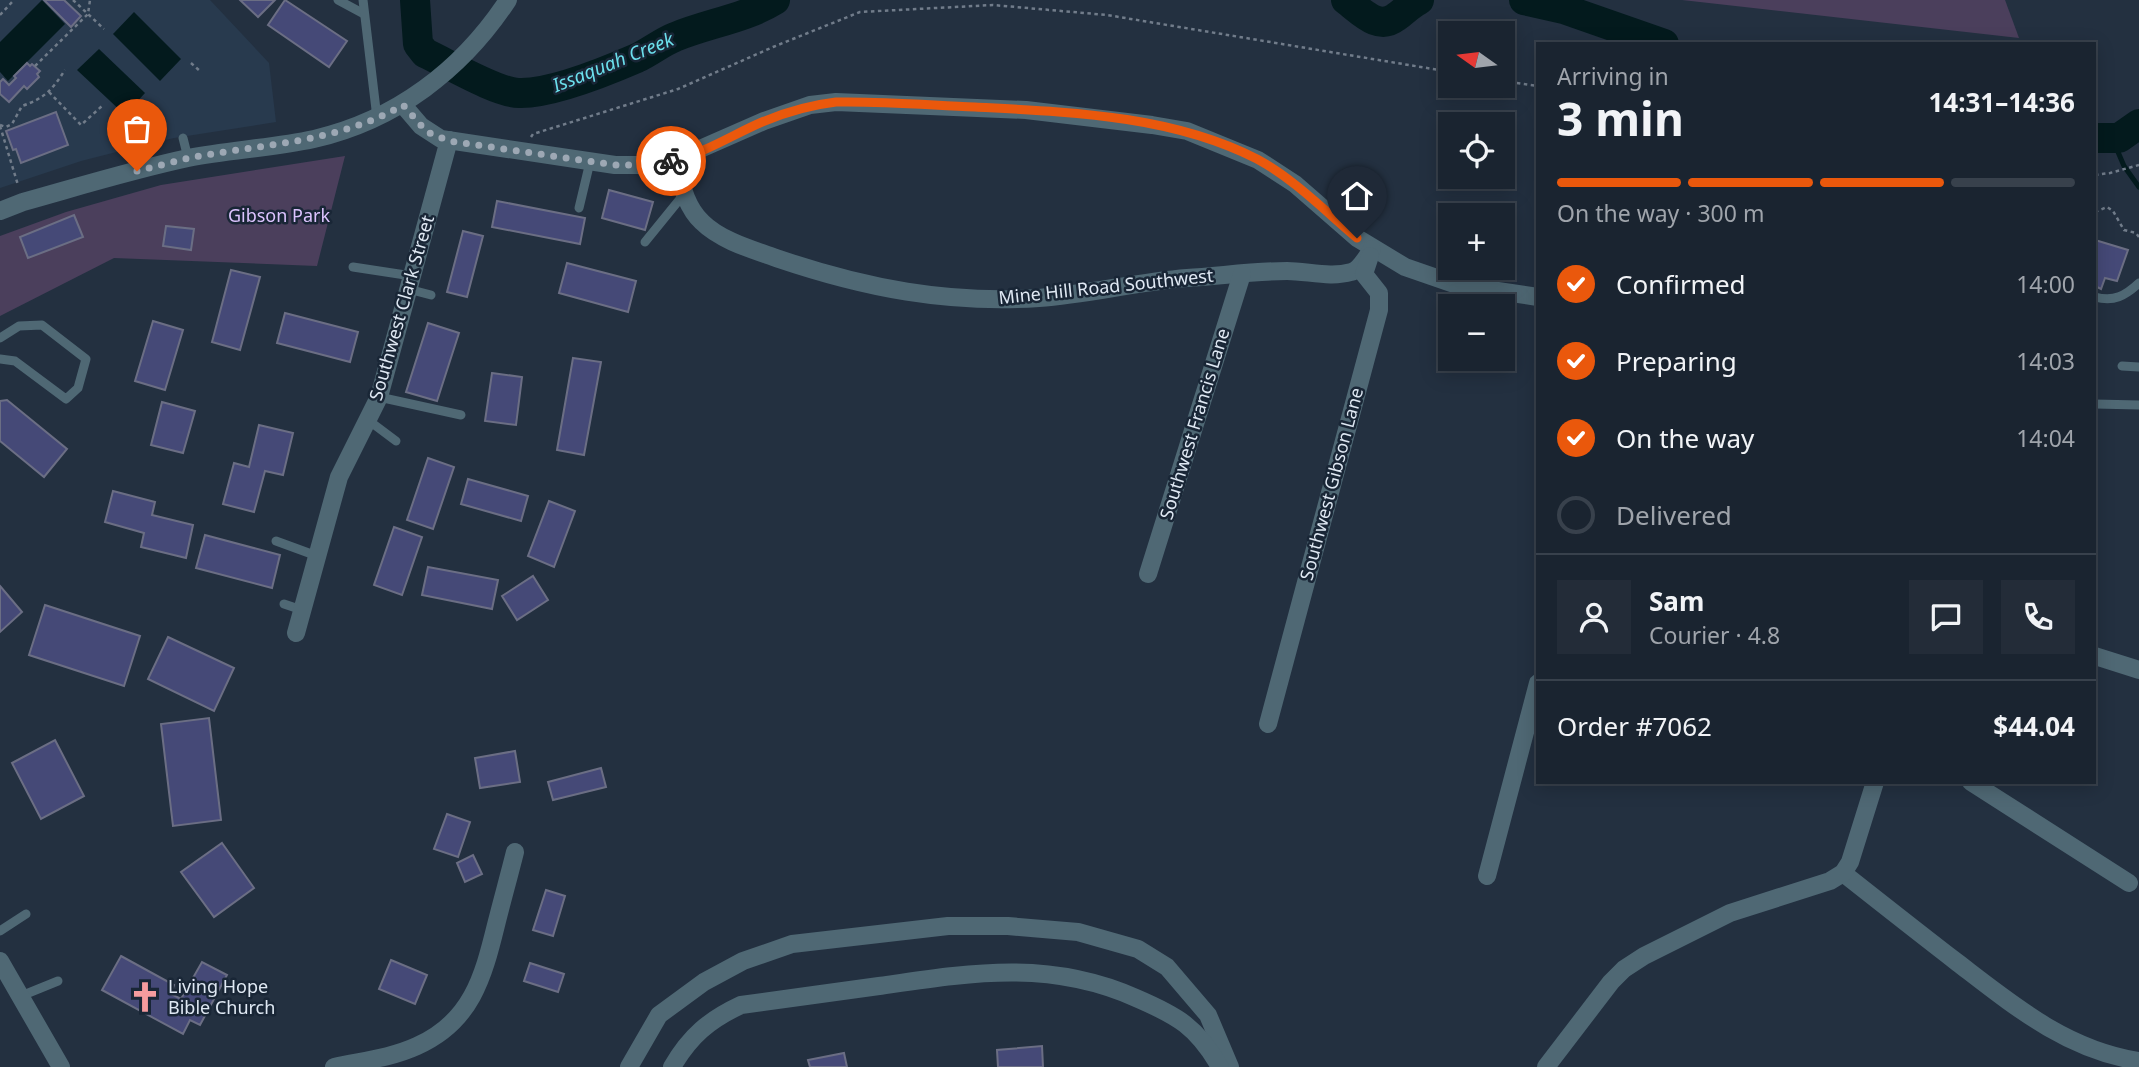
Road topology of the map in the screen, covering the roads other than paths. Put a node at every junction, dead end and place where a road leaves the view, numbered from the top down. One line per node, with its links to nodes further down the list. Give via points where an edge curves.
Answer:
1 (338, 0): 4 (lane)
2 (363, 0): 4 (lane)
3 (508, 0): 5 (street, via 469,50)
4 (364, 14): 6 (lane)
5 (403, 105): 6 (street); 8 (street, via 427,132)
6 (377, 118): 9 (street, via 314,139)
7 (183, 138): 9 (lane)
8 (449, 141): 11 (street); 19 (street, Southwest Clark Street)
9 (188, 158): 14 (street)
10 (676, 160): 11 (street, via 640,165); 12 (street, Mine Hill Road Southwest); 16 (street, via 776,117 836,102 1103,118 1187,131 1258,160 1295,184)
11 (590, 162): 13 (lane)
12 (684, 194): 15 (lane); 18 (street, Mine Hill Road Southwest, via 704,224 756,251 881,289 922,295 1039,298)
13 (579, 208)
14 (0, 211)
15 (645, 242)
16 (1372, 249): 18 (street, Mine Hill Road Southwest, via 1352,272); 23 (street, via 1448,282); 43 (street, Southwest Gibson Lane, via 1364,274 1379,293 1379,310)
17 (353, 267): 19 (lane)
18 (1242, 274): 36 (street, Southwest Francis Lane)
19 (410, 282): 21 (lane); 28 (street, Southwest Clark Street)
20 (2139, 283): 22 (lane, via 2128,294 2109,300)
21 (431, 295)
22 (2096, 296)
23 (1536, 298)
24 (0, 338): 25 (lane, via 19,326 42,325 86,359 78,388 66,400 15,361)
25 (0, 359)
26 (2122, 366): 27 (lane)
27 (2139, 367)
28 (379, 397): 31 (lane); 32 (street, Southwest Clark Street)
29 (2096, 404): 30 (lane)
30 (2139, 405)
31 (461, 415)
32 (368, 420): 33 (lane); 35 (street, Southwest Clark Street, via 339,477)
33 (396, 441)
34 (276, 541): 35 (lane)
35 (317, 556): 38 (street, Southwest Clark Street)
36 (1148, 574)
37 (284, 604): 38 (lane)
38 (302, 610): 39 (street, Southwest Clark Street)
39 (296, 633)
40 (2096, 656): 41 (street)
41 (2139, 670)
42 (1536, 691): 48 (street)
43 (1268, 724)
44 (1874, 784): 47 (street)
45 (1974, 784): 49 (street)
46 (515, 852): 57 (street, via 482,980 457,1018 440,1033 396,1055)
47 (1843, 873): 55 (street, via 2020,1011 2088,1049); 62 (street, via 1730,914 1624,969)
48 (1487, 876)
49 (2129, 883)
50 (26, 914): 51 (lane)
51 (0, 931)
52 (0, 961): 54 (street)
53 (58, 981): 54 (lane)
54 (21, 996): 56 (street)
55 (2139, 1061)
56 (61, 1067)
57 (334, 1067)
58 (629, 1067): 61 (street, via 659,1015 743,961 792,944 948,926 1078,932 1138,949 1167,967 1208,1015)
59 (672, 1067): 60 (street, via 697,1033 741,1005 975,973 1028,972 1089,980 1167,1011 1193,1029)
60 (1220, 1067)
61 (1230, 1067)
62 (1546, 1067)

